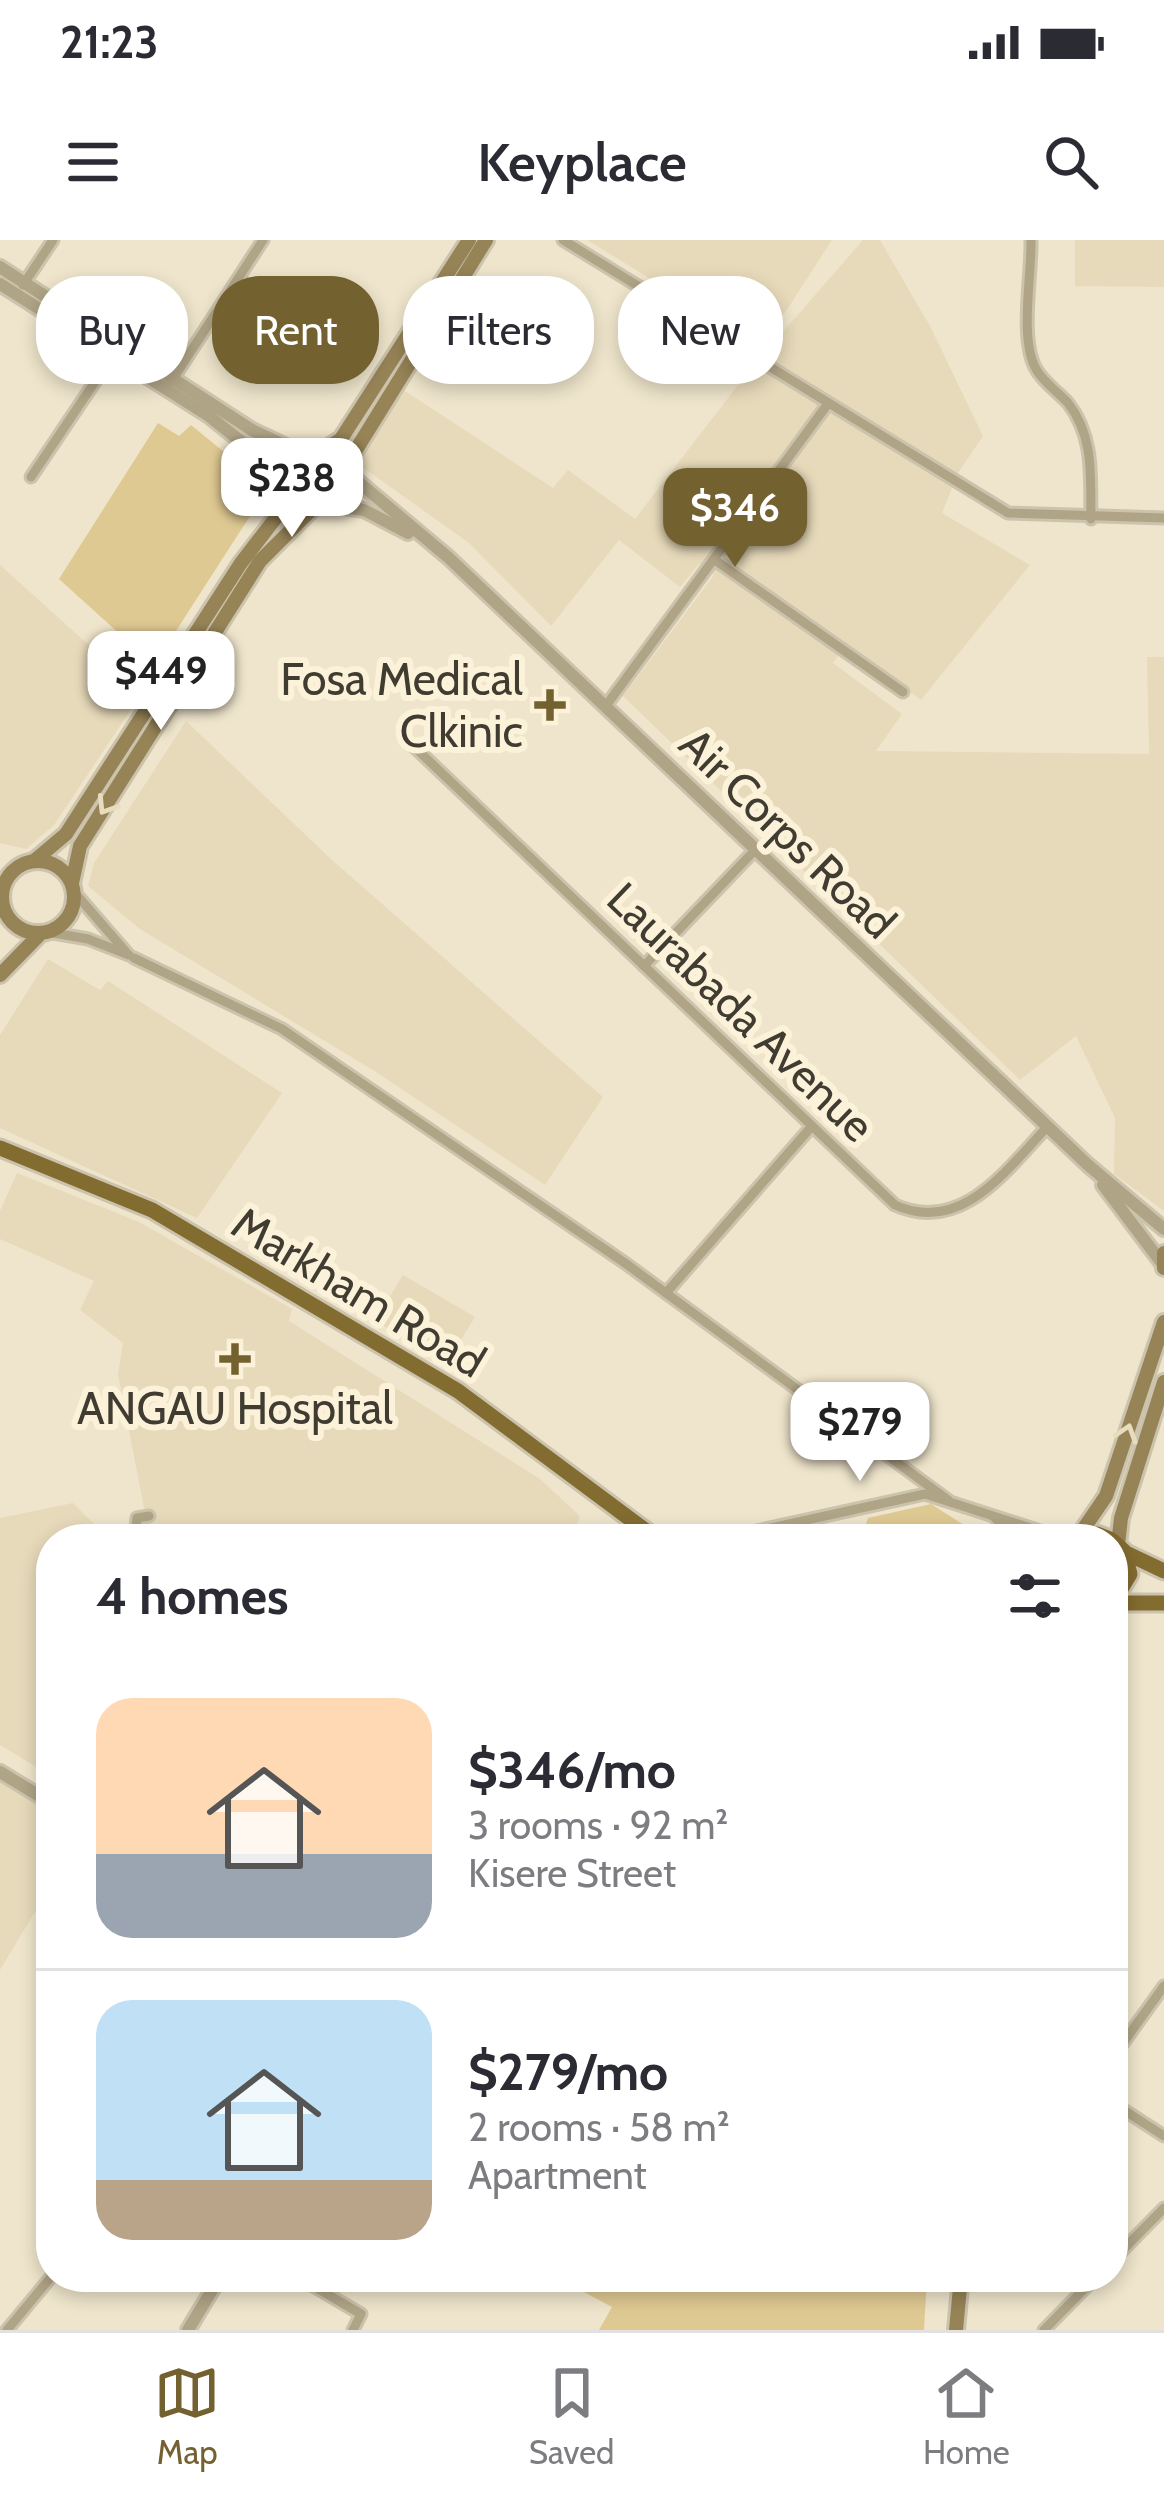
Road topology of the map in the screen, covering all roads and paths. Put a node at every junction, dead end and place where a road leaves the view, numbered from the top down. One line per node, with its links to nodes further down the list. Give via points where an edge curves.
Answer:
1 (53, 240): 9 (street)
2 (262, 240): 11 (street)
3 (469, 240): 15 (main road, via 341,439)
4 (486, 240): 16 (main road)
5 (562, 240): 14 (street)
6 (1031, 240): 20 (street, via 1032,356 1090,442)
7 (0, 267): 9 (street)
8 (0, 284): 9 (street)
9 (21, 289): 10 (street)
10 (36, 299)
11 (188, 355)
12 (93, 384): 17 (street)
13 (169, 384): 15 (street); 18 (street)
14 (827, 404): 20 (street, via 1008,512); 23 (street)
15 (314, 455): 16 (main road, via 334,455); 18 (main road, via 300,467)
16 (348, 470): 19 (main road, via 344,496); 22 (street, Air Corps Road)
17 (31, 476)
18 (298, 488): 19 (main road); 28 (main road, via 66,834)
19 (324, 505): 22 (street, Air Corps Road, via 378,515); 29 (main road, one-way to 29, via 260,561 80,846)
20 (1091, 518): 21 (street)
21 (1164, 518)
22 (441, 551): 25 (street, Air Corps Road)
23 (715, 560): 24 (street); 25 (street)
24 (903, 692)
25 (605, 707): 27 (street, Air Corps Road)
26 (406, 739): 34 (street, Laurabada Avenue)
27 (754, 851): 34 (street); 37 (street, Air Corps Road)
28 (34, 861): 29 (main road, via 60,868); 30 (main road, via 6,880)
29 (73, 888): 31 (main road, via 71,913); 31 (street, via 129,955)
30 (7, 916): 31 (main road, via 21,929); 32 (main road)
31 (45, 933): 35 (main road)
32 (0, 937)
33 (134, 958): 43 (street, via 282,1029)
34 (644, 965): 36 (street, Laurabada Avenue)
35 (0, 975)
36 (812, 1126): 37 (street, Laurabada Avenue, via 896,1204 923,1213 970,1203); 43 (street)
37 (1048, 1126): 39 (street, Air Corps Road)
38 (0, 1148): 50 (main road, Markham Road, via 152,1210 458,1390)
39 (1088, 1165): 40 (street, Air Corps Road); 42 (street, Air Corps Road)
40 (1164, 1228)
41 (1164, 1253): 42 (main road)
42 (1164, 1267)
43 (666, 1293): 46 (street)
44 (1164, 1322): 54 (main road, one-way to 44, via 1106,1496)
45 (1164, 1382): 55 (main road)
46 (948, 1500): 48 (street); 51 (street, via 903,1496)
47 (149, 1516): 49 (street)
48 (995, 1518): 52 (street); 53 (street)
49 (136, 1524)
50 (637, 1524)
51 (784, 1524)
52 (1001, 1524)
53 (1018, 1524)
54 (1083, 1524)
55 (1119, 1524)
56 (1128, 1551): 57 (main road)
57 (1164, 1571)
58 (1128, 1603): 59 (main road)
59 (1164, 1603)
60 (0, 1772): 61 (street)
61 (36, 1793)
62 (1164, 1985): 63 (street)
63 (1128, 2036)
64 (1128, 2113): 65 (street)
65 (1164, 2136)
66 (1164, 2208): 67 (street)
67 (1128, 2245)
68 (39, 2292): 73 (street)
69 (211, 2292): 74 (street)
70 (324, 2292): 75 (street, via 361,2314)
71 (960, 2292): 76 (main road)
72 (1081, 2292): 77 (street)
73 (7, 2330)
74 (188, 2330)
75 (353, 2330)
76 (956, 2330)
77 (1044, 2330)

